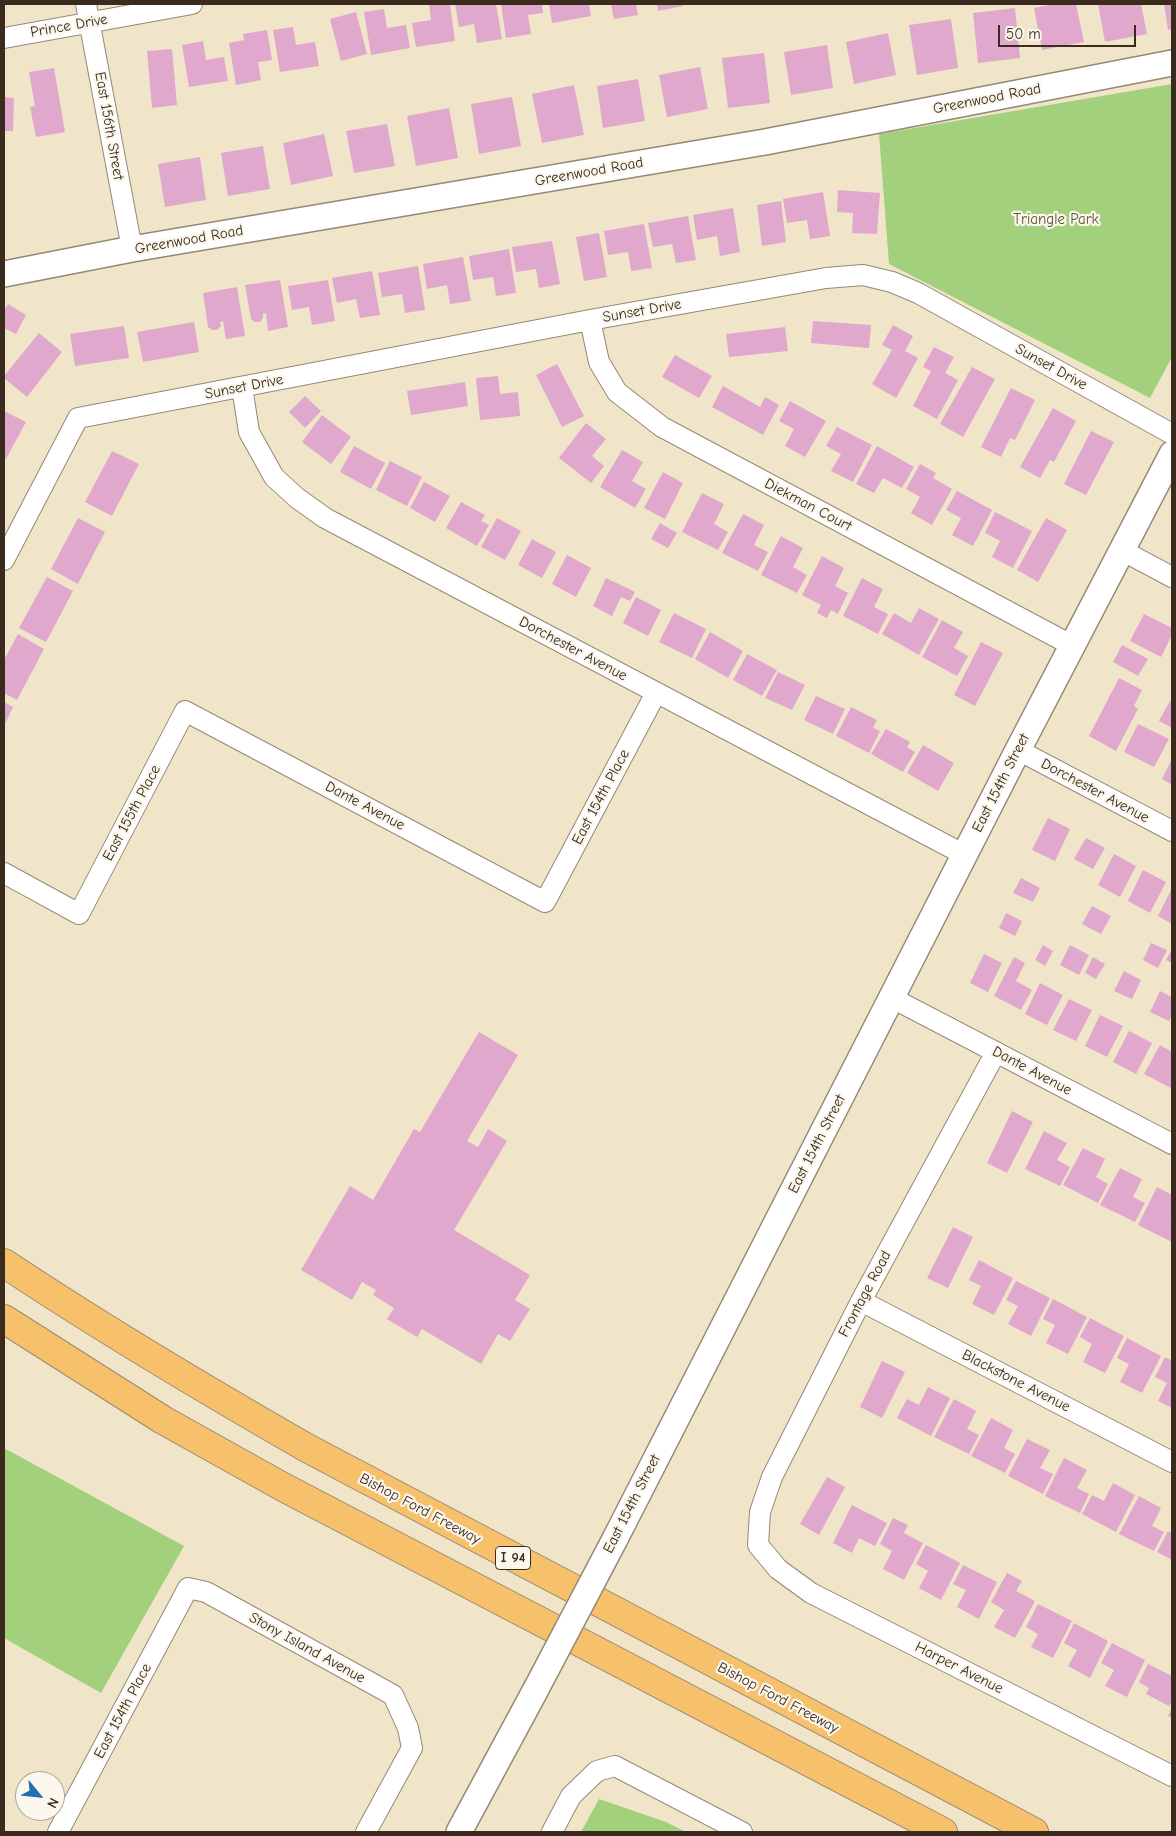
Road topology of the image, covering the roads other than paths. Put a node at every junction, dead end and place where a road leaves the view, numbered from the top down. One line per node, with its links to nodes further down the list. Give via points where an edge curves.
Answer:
1 (192, 4): 2 (street, Prince Drive)
2 (88, 13): 3 (street, Prince Drive); 5 (street, East 156th Street)
3 (4, 38)
4 (1172, 63): 5 (street, Greenwood Road, via 765,142)
5 (132, 249): 6 (street, Greenwood Road)
6 (4, 274)
7 (590, 320): 8 (street, Sunset Drive); 9 (street, Sunset Drive, via 863,274 918,293); 14 (street, Diekman Court, via 599,362 617,392 662,427)
8 (242, 387): 12 (street, Sunset Drive, via 78,418); 15 (street, Dorchester Avenue, via 249,432 274,477 297,498 325,518)
9 (1172, 434)
10 (1172, 454): 11 (street, East 154th Street)
11 (1123, 551): 13 (street); 14 (street, East 154th Street)
12 (4, 560)
13 (1172, 577)
14 (1073, 646): 17 (street, East 154th Street)
15 (656, 693): 19 (street, Dorchester Avenue); 21 (street, East 154th Place)
16 (185, 711): 20 (street, East 155th Place, via 79,914); 21 (street, Dante Avenue)
17 (1018, 750): 18 (street, Dorchester Avenue); 19 (street, East 154th Street)
18 (1172, 831)
19 (965, 855): 22 (street, East 154th Street)
20 (4, 873)
21 (545, 902)
22 (892, 998): 23 (street, Dante Avenue); 34 (street, East 154th Street, bridge, via 615,1539)
23 (996, 1052): 24 (street, Dante Avenue); 26 (street, Frontage Road)
24 (1172, 1144)
25 (4, 1263): 38 (highway, Bishop Ford Freeway / I 94, via 189,1381 307,1448)
26 (861, 1301): 28 (street, Blackstone Avenue); 29 (street, Frontage Road, via 772,1477 760,1512)
27 (4, 1319): 37 (highway, via 163,1420 282,1488)
28 (1172, 1462)
29 (758, 1545): 31 (street, Harper Avenue, via 778,1569 811,1593)
30 (188, 1588): 32 (street, East 154th Place); 33 (street, Stony Island Avenue, via 206,1592 393,1695 408,1728 412,1748)
31 (1172, 1776)
32 (58, 1832)
33 (366, 1832)
34 (459, 1832)
35 (552, 1832): 36 (street, via 571,1796 597,1771 614,1766)
36 (742, 1832)
37 (942, 1832)
38 (1034, 1832)

